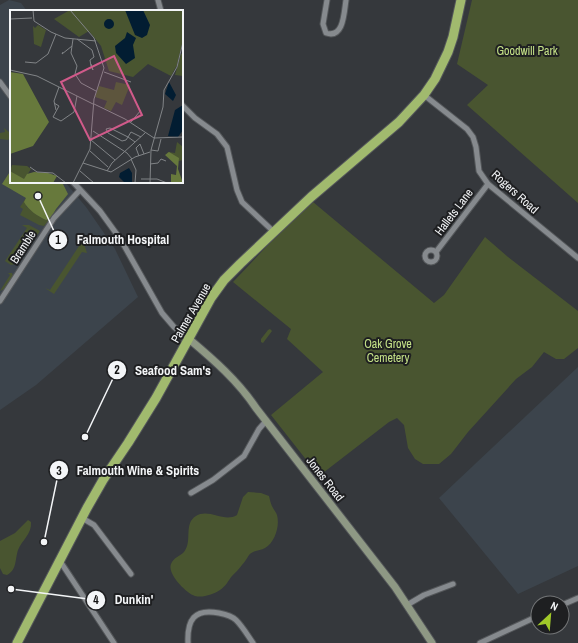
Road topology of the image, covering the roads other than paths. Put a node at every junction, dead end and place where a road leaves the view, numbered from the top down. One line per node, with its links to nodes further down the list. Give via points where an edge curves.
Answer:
1 (158, 0): 5 (street)
2 (327, 0): 3 (street, via 323,27 326,33 332,34 339,31)
3 (346, 0)
4 (461, 0): 7 (highway, Palmer Avenue, via 448,52 435,80)
5 (161, 10)
6 (0, 82): 8 (street)
7 (424, 95): 11 (street, Rogers Road, via 474,137 479,171); 13 (highway, Palmer Avenue, via 392,128)
8 (10, 96)
9 (183, 106): 13 (street, via 217,134 227,147 235,184 242,202)
10 (74, 183): 12 (street)
11 (488, 184): 14 (street, Hallets Lane); 15 (street, Rogers Road)
12 (80, 190): 16 (street, Bramble, via 54,218); 17 (street, via 100,211 121,240 162,313)
13 (274, 232): 17 (highway, Palmer Avenue, via 224,280)
14 (436, 252)
15 (578, 258)
16 (0, 300)
17 (189, 339): 18 (main road, Jones Road, via 232,377); 20 (highway, Palmer Avenue)
18 (266, 421): 19 (street, via 244,456); 24 (main road, Jones Road)
19 (192, 493)
20 (82, 518): 21 (highway, Palmer Avenue); 22 (street, via 94,525)
21 (60, 561): 26 (highway, Palmer Avenue); 27 (street)
22 (131, 574)
23 (453, 584): 24 (street, via 424,595)
24 (408, 605): 30 (main road, Jones Road)
25 (530, 620): 31 (street)
26 (17, 643)
27 (114, 643)
28 (188, 643): 29 (street, via 188,628 194,617 204,612 232,617)
29 (253, 643)
30 (432, 643)
31 (480, 643)

